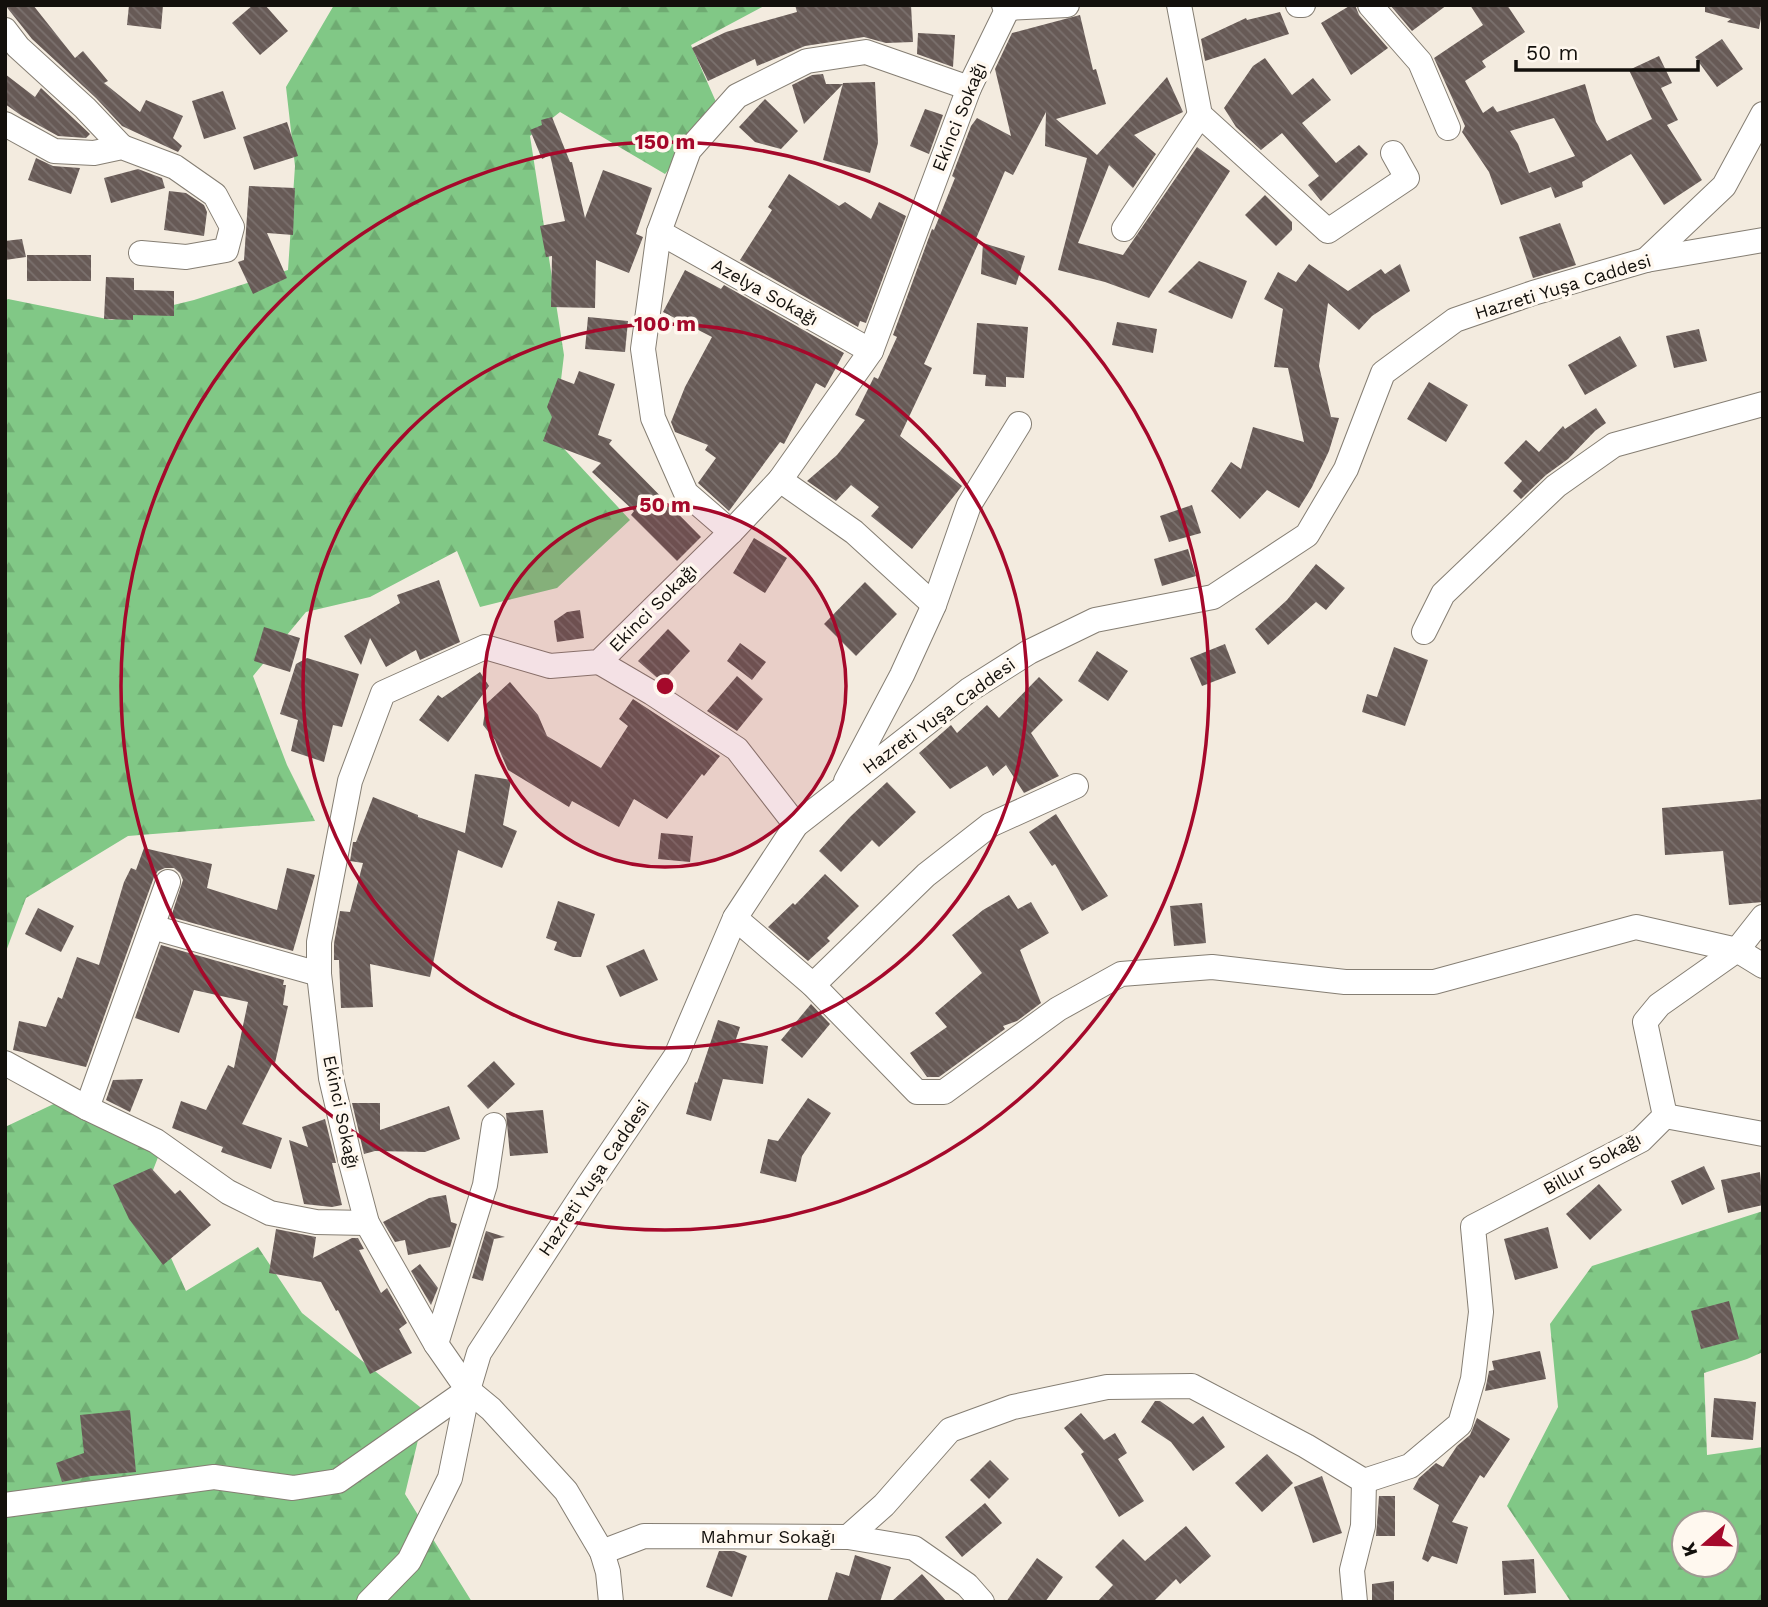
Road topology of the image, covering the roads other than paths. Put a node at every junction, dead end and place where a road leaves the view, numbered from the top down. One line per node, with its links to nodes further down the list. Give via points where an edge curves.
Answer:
1 (1067, 5): 4 (street)
2 (1179, 5): 8 (street)
3 (1370, 5): 10 (street, via 1420,62)
4 (1006, 7): 6 (street, Ekinci Sokağı)
5 (5, 30): 11 (street)
6 (968, 88): 14 (street, via 866,52 807,61 737,96 689,150); 18 (street, Ekinci Sokağı)
7 (1763, 114): 17 (street, via 1724,186)
8 (1200, 115): 12 (street, via 1328,231 1407,178); 13 (street)
9 (5, 124): 11 (street, via 54,151 94,153)
10 (1448, 128)
11 (122, 146): 16 (street, via 175,167 215,195 232,227 226,250 186,257)
12 (1393, 153)
13 (1124, 229)
14 (659, 233): 18 (street, Azelya Sokağı); 22 (street, via 643,349 653,418 686,493)
15 (1763, 240): 17 (street, Hazreti Yuşa Caddesi)
16 (141, 253)
17 (1646, 260): 27 (street, Hazreti Yuşa Caddesi, via 1455,320 1384,373 1346,469 1307,535 1213,597 1096,620 1028,652 969,690)
18 (871, 351): 21 (street, Ekinci Sokağı)
19 (1763, 404): 24 (street, via 1614,444 1556,486 1443,594)
20 (1019, 424): 23 (street, via 969,505)
21 (780, 480): 22 (street, Ekinci Sokağı); 23 (street, via 855,532)
22 (731, 532): 25 (street, Ekinci Sokağı)
23 (934, 605): 27 (street)
24 (1424, 632)
25 (599, 662): 28 (street, via 737,749); 35 (street, Ekinci Sokağı, via 550,666 485,648 383,693 350,780 319,942)
26 (1076, 786): 36 (street, via 990,825 926,875)
27 (843, 788): 28 (street, Hazreti Yuşa Caddesi)
28 (796, 825): 31 (street, Hazreti Yuşa Caddesi)
29 (168, 882): 32 (street)
30 (1763, 917): 33 (street)
31 (735, 918): 36 (street); 44 (street, Hazreti Yuşa Caddesi, via 676,1056 479,1353)
32 (152, 927): 35 (street); 38 (street)
33 (1737, 950): 34 (street); 36 (street, via 1636,927 1434,982 1345,982 1212,967 1121,974 1058,1009 944,1092 917,1092); 39 (street, via 1659,1005 1644,1022)
34 (1763, 966)
35 (320, 974): 42 (street, Ekinci Sokağı, via 331,1078)
36 (813, 985)
37 (5, 1063): 38 (street)
38 (87, 1108): 42 (street, via 156,1141 228,1192 270,1213 316,1222)
39 (1665, 1116): 41 (street); 45 (street, Billur Sokağı, via 1641,1140 1473,1227 1481,1312 1473,1379 1461,1424 1410,1466)
40 (495, 1125): 43 (street, via 485,1185)
41 (1763, 1134)
42 (367, 1223): 43 (street, Ekinci Sokağı)
43 (436, 1344): 44 (street, Ekinci Sokağı)
44 (468, 1390): 46 (street, via 338,1481 293,1488 214,1477); 48 (street, via 566,1491); 49 (street, Hazreti Yuşa Caddesi, via 450,1478 409,1561)
45 (1364, 1480): 47 (street, Mahmur Sokağı, via 1192,1386 1107,1387 1013,1407 950,1430 884,1505); 52 (street, via 1363,1526 1352,1570)
46 (5, 1505)
47 (848, 1537): 48 (street, Mahmur Sokağı, via 644,1536); 51 (street, via 914,1548 967,1585)
48 (602, 1552): 50 (street)
49 (369, 1602)
50 (611, 1602)
51 (982, 1602)
52 (1355, 1602)

